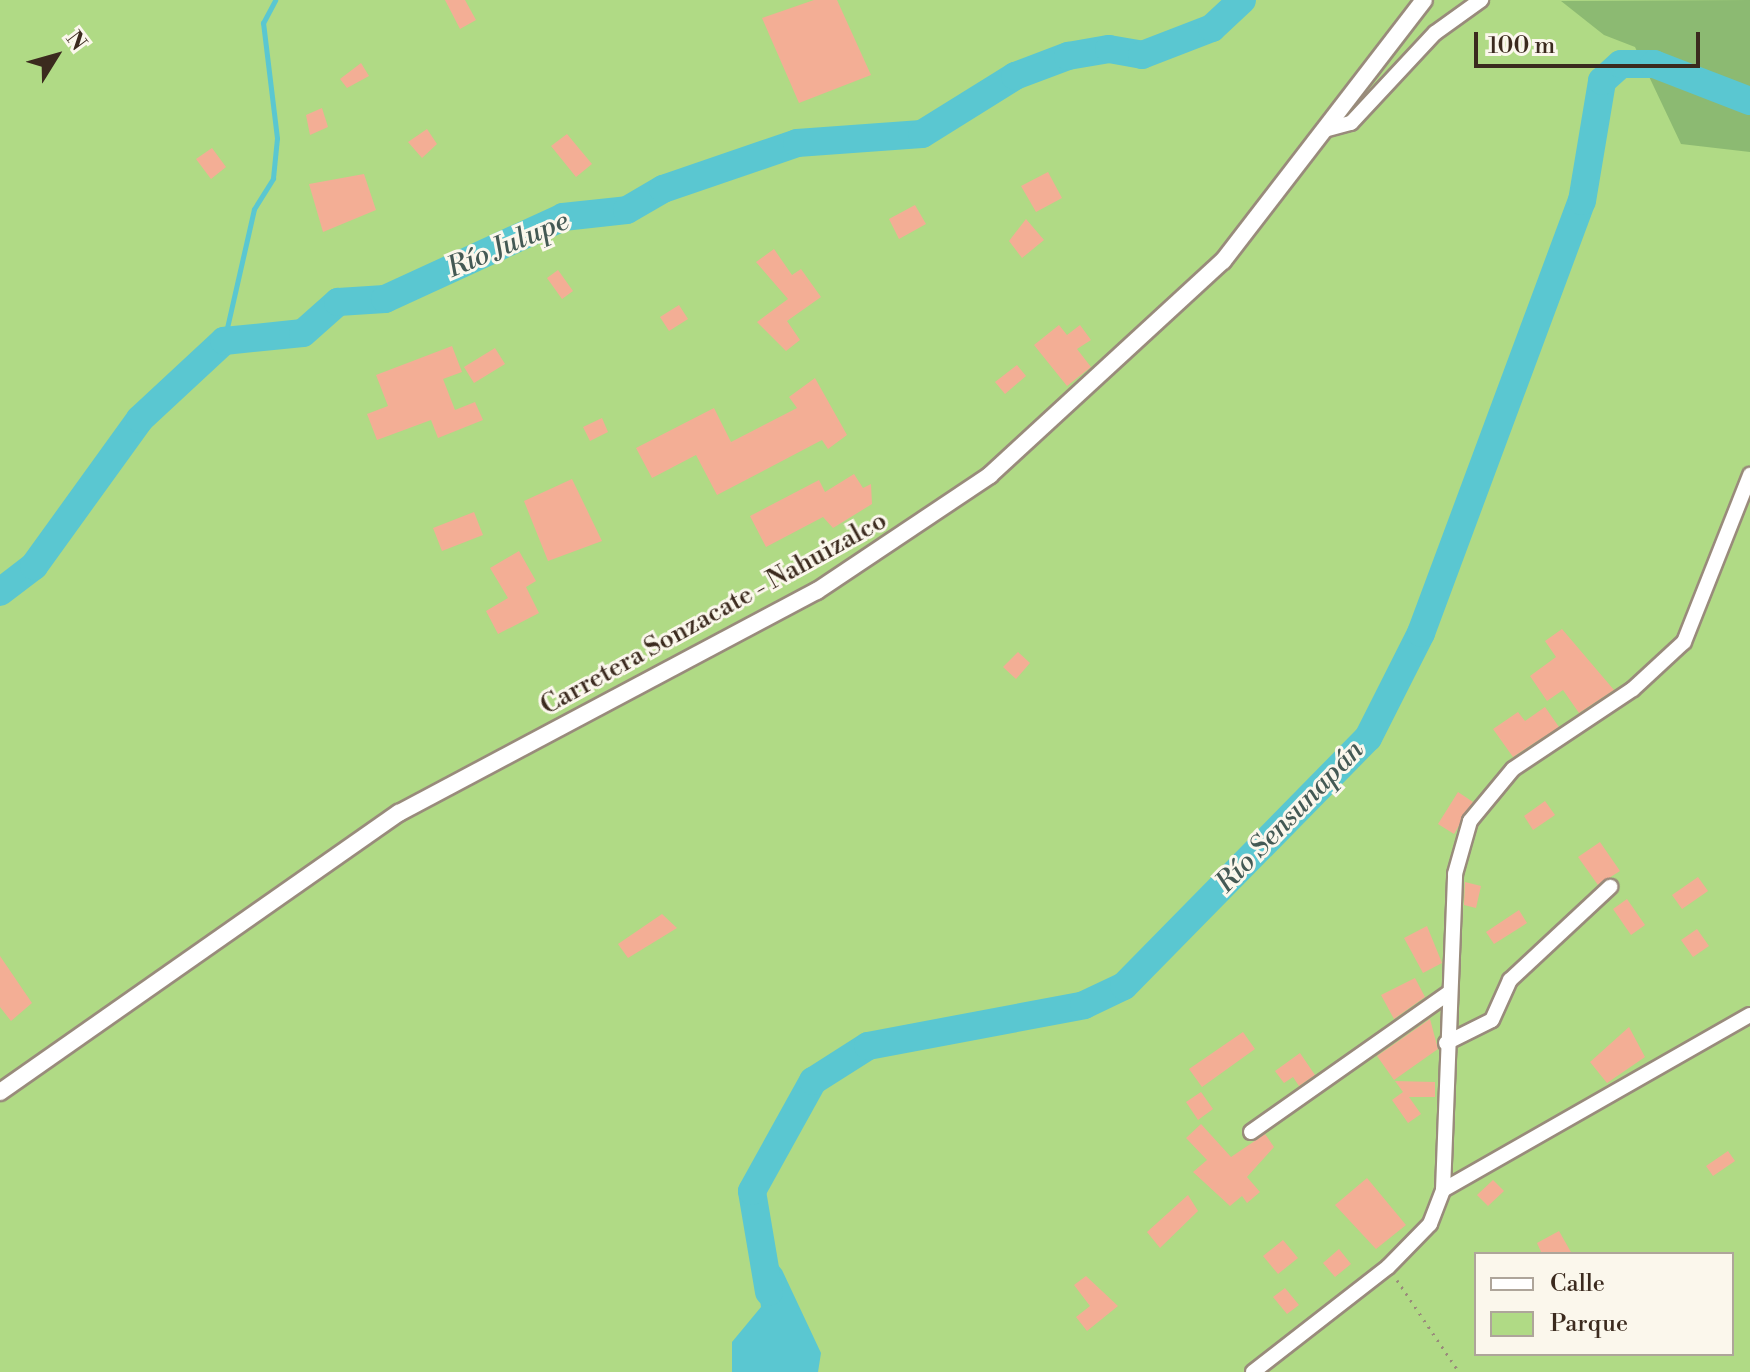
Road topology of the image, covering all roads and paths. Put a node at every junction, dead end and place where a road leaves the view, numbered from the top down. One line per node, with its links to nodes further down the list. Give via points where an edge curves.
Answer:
1 (1424, 0): 3 (street, Carretera Sonzacate - Nahuizalco)
2 (1481, 0): 3 (street, via 1435,33 1361,114)
3 (1328, 129): 9 (street, Carretera Sonzacate - Nahuizalco, via 1213,270 1069,407 918,528 817,591 399,813)
4 (1750, 475): 6 (street, via 1684,642 1633,689 1513,769 1470,821 1455,874)
5 (1610, 887): 8 (street, via 1510,980 1492,1020)
6 (1449, 993): 8 (street); 10 (street)
7 (1750, 1015): 11 (street)
8 (1446, 1043): 11 (street)
9 (0, 1092)
10 (1251, 1132)
11 (1443, 1190): 12 (street, via 1430,1224)
12 (1388, 1267): 13 (street); 14 (path)
13 (1253, 1372)
14 (1459, 1372)

